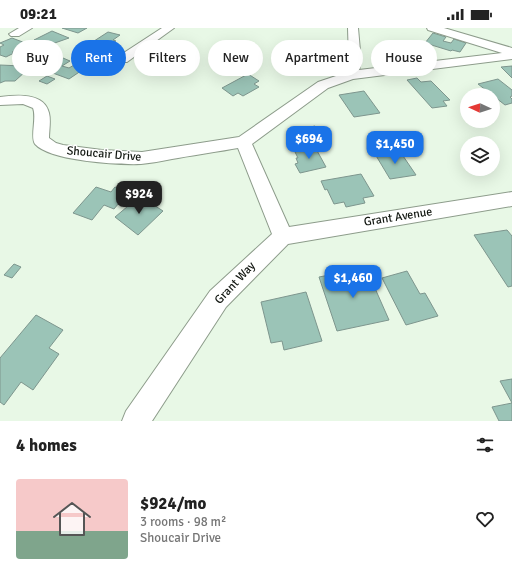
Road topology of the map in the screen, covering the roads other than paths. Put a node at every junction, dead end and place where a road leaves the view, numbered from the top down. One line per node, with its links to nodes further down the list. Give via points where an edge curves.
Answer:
1 (27, 28): 5 (street)
2 (169, 28): 9 (street)
3 (353, 28): 6 (street)
4 (432, 28): 7 (street)
5 (15, 34)
6 (354, 40)
7 (512, 52)
8 (512, 55): 10 (street)
9 (126, 58)
10 (363, 74)
11 (348, 76): 13 (street, via 323,85)
12 (0, 101): 13 (street, Shoucair Drive, via 29,100 36,104 41,110 42,140 50,147 63,151 142,158)
13 (243, 142): 15 (street)
14 (512, 199): 15 (street, Grant Avenue)
15 (283, 236): 16 (street, Grant Way, via 218,299)
16 (136, 421)

